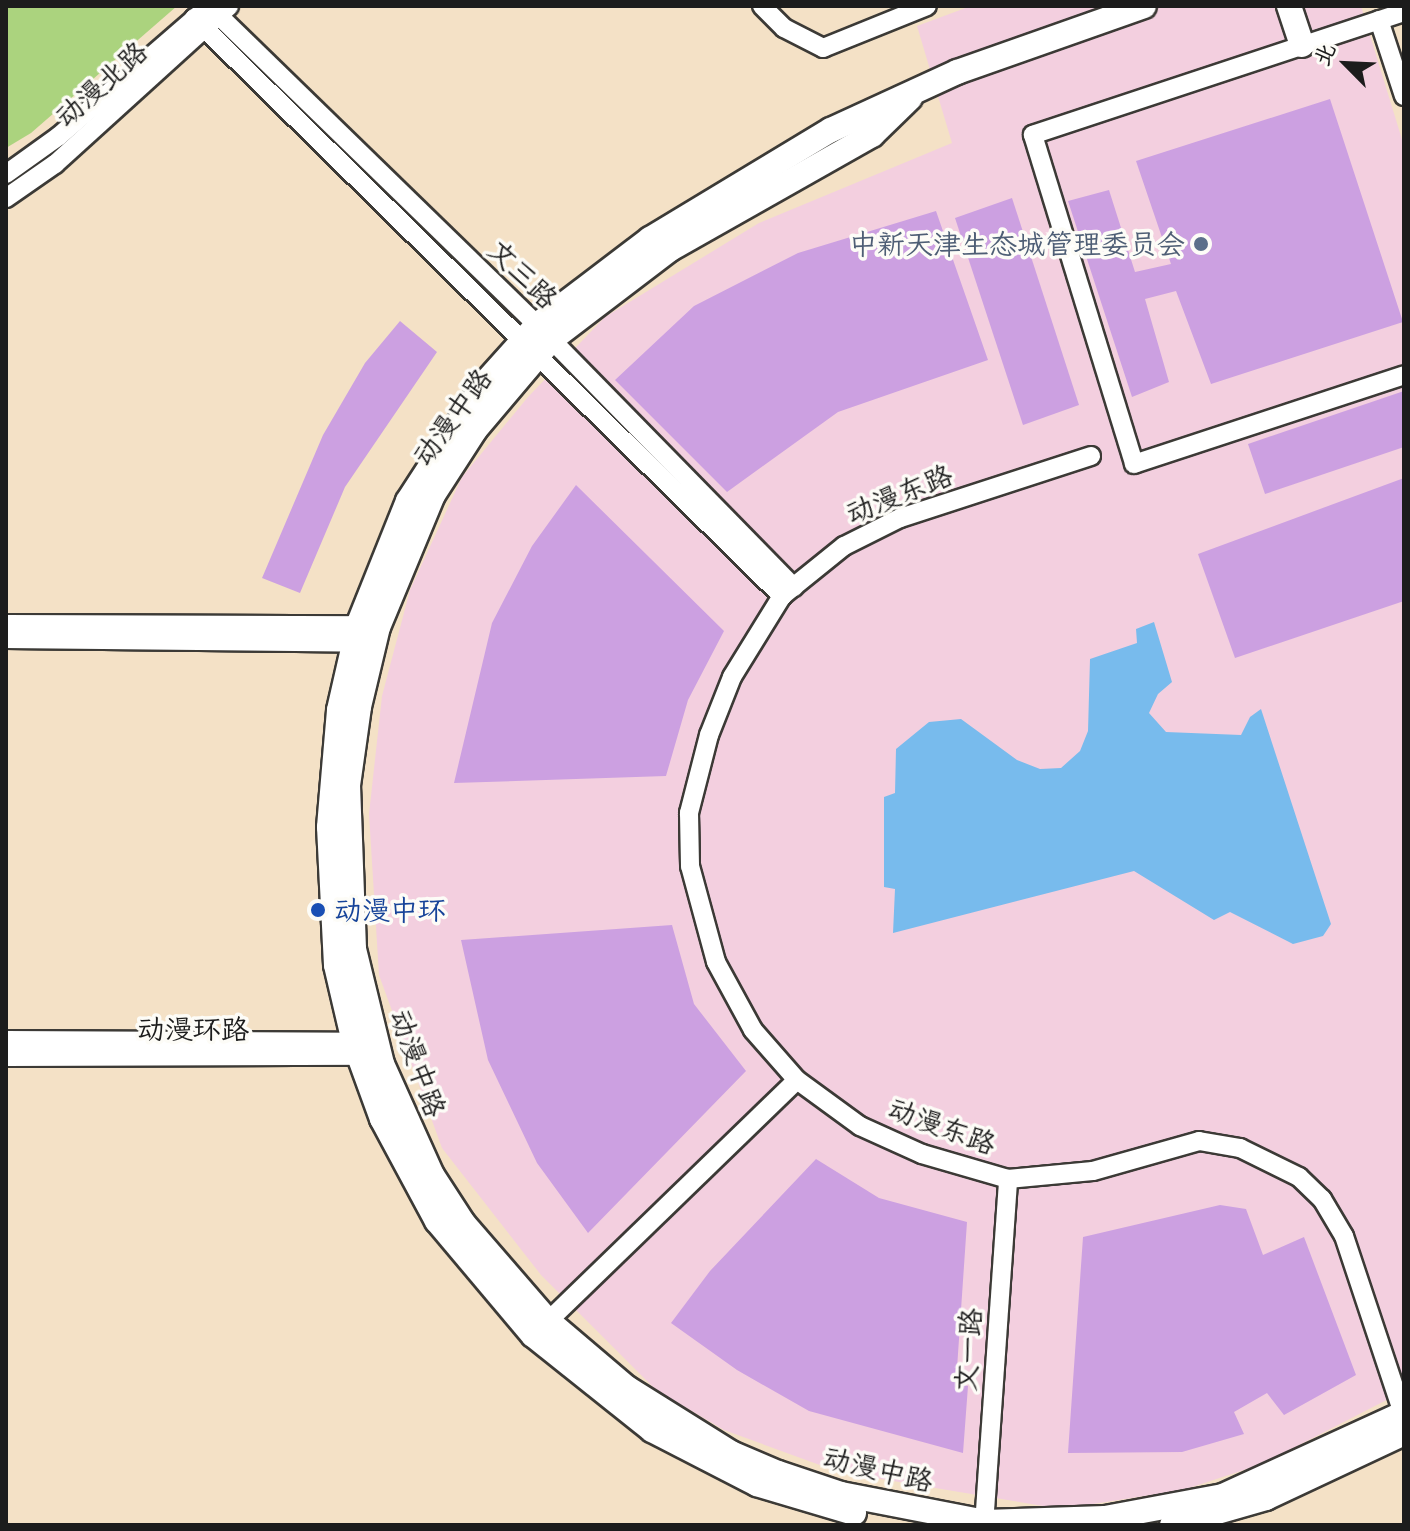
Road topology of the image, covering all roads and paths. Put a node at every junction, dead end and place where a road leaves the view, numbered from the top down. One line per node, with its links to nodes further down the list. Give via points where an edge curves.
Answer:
1 (762, 6): 2 (street, via 784,28 823,48)
2 (927, 6)
3 (1144, 6): 12 (street, 动漫中路, via 957,72 758,170 612,265)
4 (1289, 6): 8 (street)
5 (1404, 12): 7 (street)
6 (210, 15): 10 (street, 动漫北路); 11 (street, 动漫北路, via 55,164); 12 (street, 文三路)
7 (1379, 20): 8 (street); 9 (street)
8 (1302, 45): 13 (street, via 1033,135 1134,464)
9 (1404, 96)
10 (6, 174)
11 (6, 198)
12 (536, 340): 15 (street, 文三路); 17 (street, 动漫中路, via 477,395 408,501)
13 (1404, 375)
14 (1091, 456): 15 (street, 动漫东路, via 900,518 844,546)
15 (788, 592): 22 (street, 动漫东路, via 732,677 709,735 689,813 690,866 716,962 753,1030)
16 (6, 624): 17 (street)
17 (366, 634): 18 (street); 20 (street, 动漫中路, via 339,710 329,827 336,965)
18 (6, 639)
19 (6, 1040): 20 (street, 动漫环路)
20 (366, 1048): 21 (street, 动漫环路); 24 (street, 动漫中路, via 382,1119 437,1221)
21 (6, 1057)
22 (797, 1080): 23 (street, 动漫东路, via 872,1131 922,1154); 24 (street)
23 (1008, 1179): 25 (street, 动漫东路, via 1093,1171 1199,1141 1271,1159 1322,1199 1344,1236); 26 (street, 文一路)
24 (541, 1328): 26 (street, 动漫中路, via 731,1453 841,1494); 27 (street, 动漫中路, via 601,1394 706,1461 789,1497)
25 (1404, 1419): 26 (street, 动漫中路, via 1223,1496 1105,1518); 28 (street, via 1266,1498)
26 (985, 1524)
27 (907, 1525)
28 (1172, 1525)

